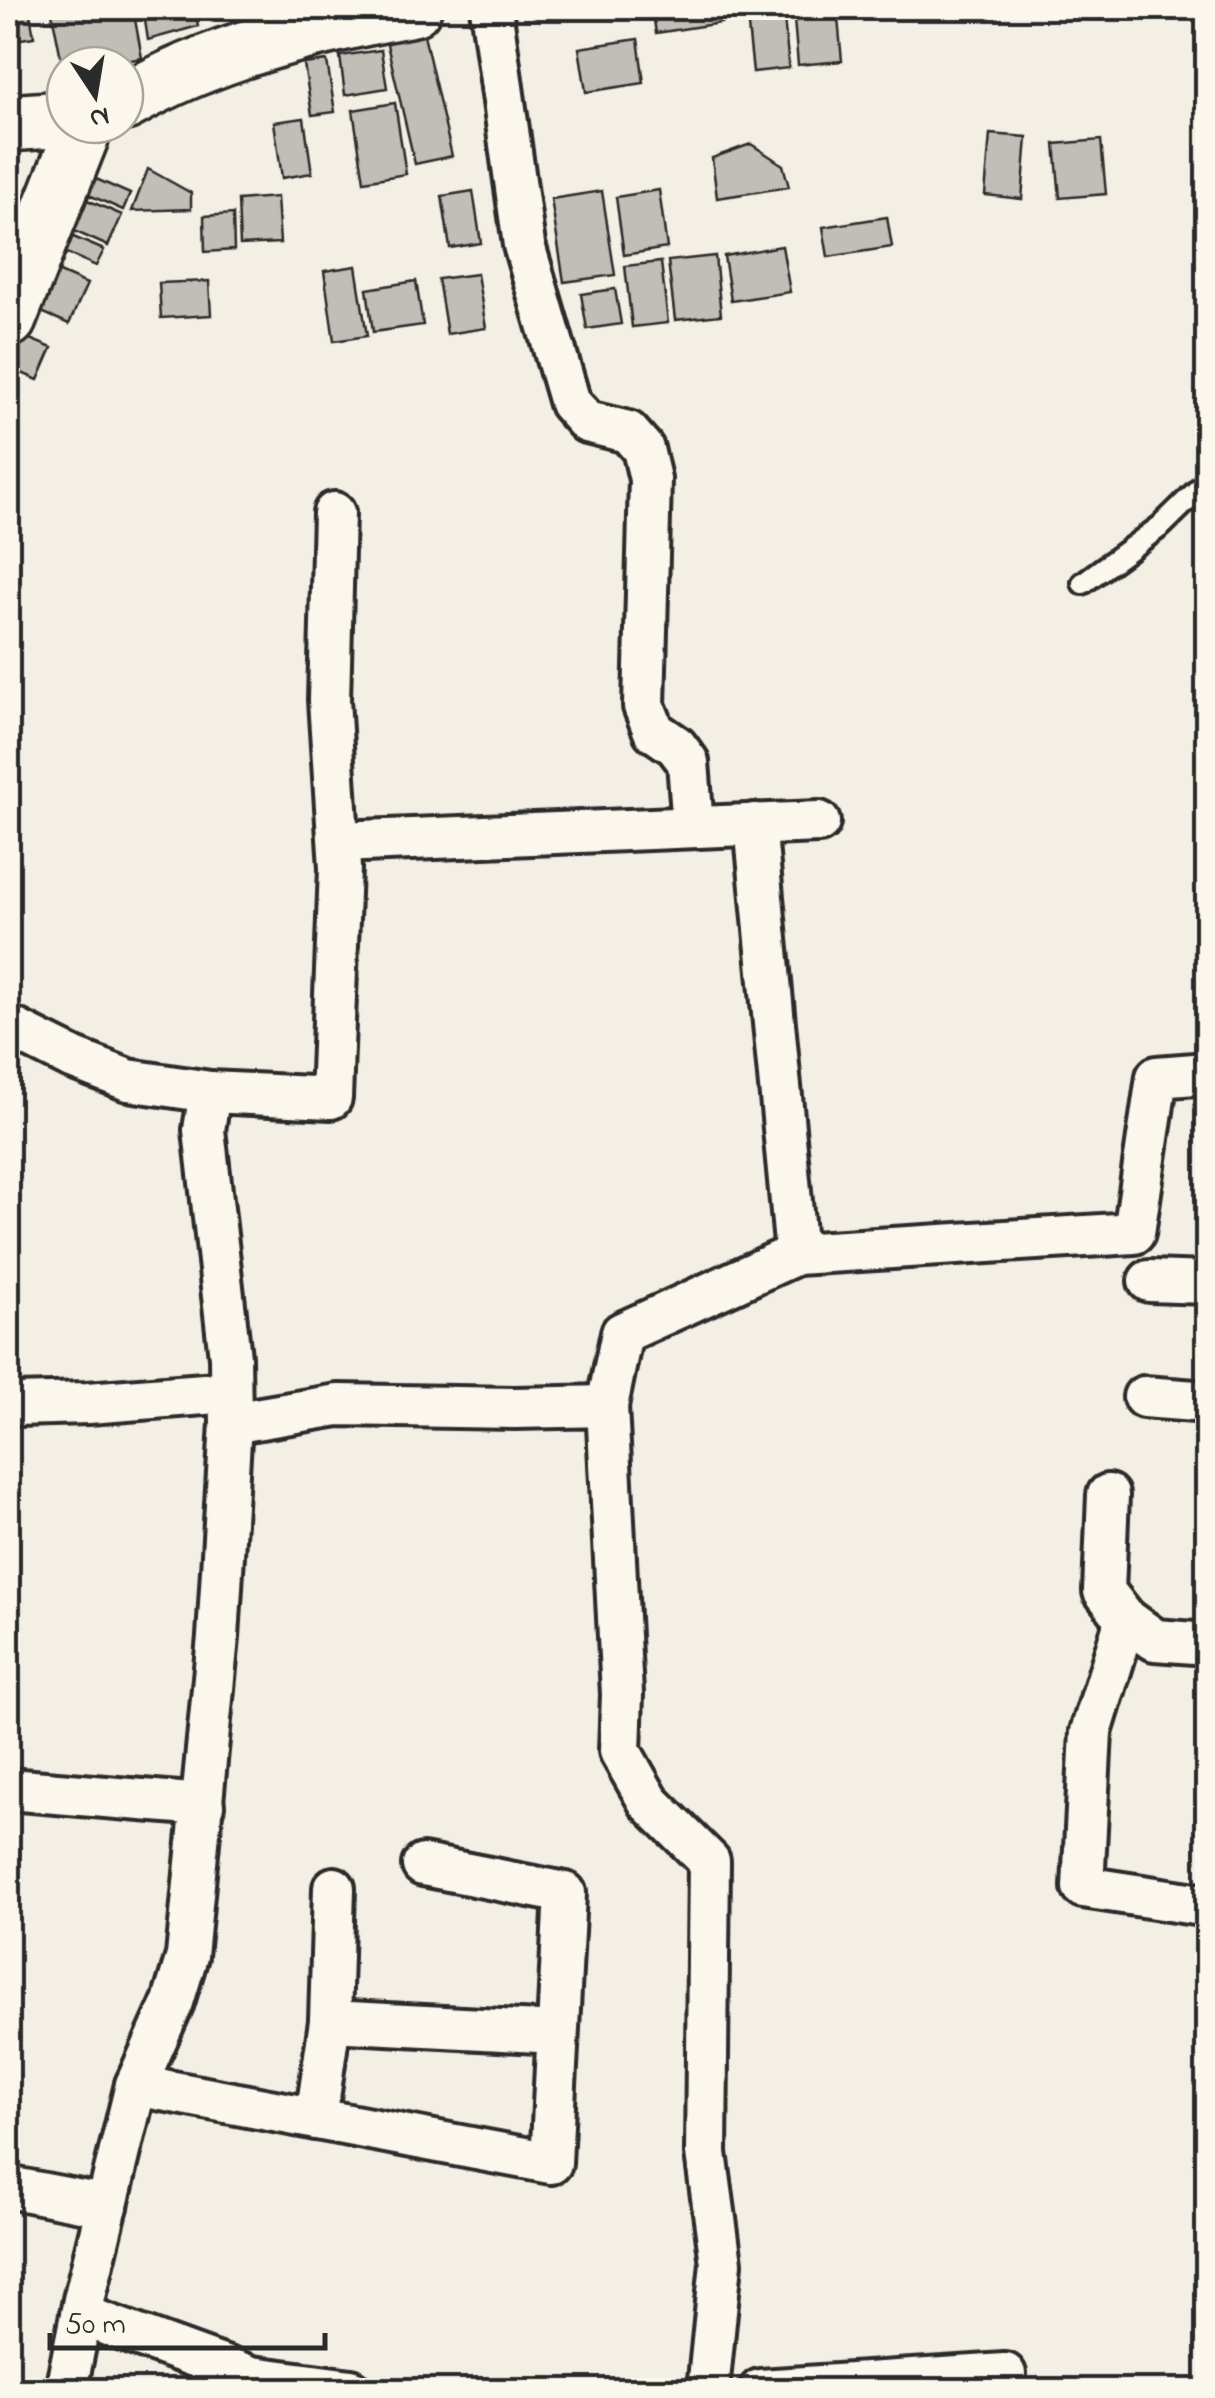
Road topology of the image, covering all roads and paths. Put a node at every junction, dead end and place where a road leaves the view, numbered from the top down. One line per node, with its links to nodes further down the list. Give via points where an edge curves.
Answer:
1 (413, 8): 3 (main road, via 247,46)
2 (491, 8): 13 (street, via 524,245 570,404 587,422 628,432 643,450 650,479 644,706 654,732 688,762)
3 (145, 93)
4 (45, 120): 5 (main road)
5 (8, 123)
6 (77, 145): 7 (main road)
7 (8, 319)
8 (1208, 480): 10 (lane)
9 (334, 513): 14 (street, via 329,700)
10 (1084, 583)
11 (819, 822): 12 (street)
12 (755, 824): 13 (street); 18 (street)
13 (693, 827): 14 (street)
14 (339, 842): 17 (street, via 331,1098)
15 (8, 1026): 17 (street, via 128,1080)
16 (1208, 1073): 18 (street, via 1157,1077 1134,1233)
17 (210, 1092): 25 (street, via 204,1130)
18 (796, 1254): 24 (street, via 622,1333)
19 (1150, 1282): 20 (street)
20 (1208, 1282)
21 (1144, 1397): 22 (street)
22 (1208, 1402)
23 (16, 1405): 25 (street)
24 (607, 1406): 25 (street); 44 (street, via 620,1750 648,1802 709,1861 706,2153 721,2263)
25 (230, 1408): 30 (street)
26 (1108, 1494): 27 (street, via 1104,1590)
27 (1126, 1619): 28 (street, via 1155,1640); 33 (street, via 1091,1732 1083,1887)
28 (1208, 1644)
29 (8, 1789): 30 (street)
30 (203, 1805): 36 (street, via 187,1956)
31 (422, 1864): 35 (street, via 565,1893)
32 (334, 1888): 34 (street)
33 (1208, 1906)
34 (330, 2021): 35 (street); 37 (street)
35 (558, 2033): 37 (street, via 550,2164)
36 (136, 2085): 37 (street); 39 (street)
37 (316, 2119)
38 (8, 2187): 39 (street)
39 (107, 2206): 40 (street)
40 (81, 2316): 42 (street); 43 (street, via 252,2376)
41 (1004, 2374): 45 (street)
42 (66, 2390)
43 (351, 2390)
44 (708, 2390)
45 (760, 2390)

